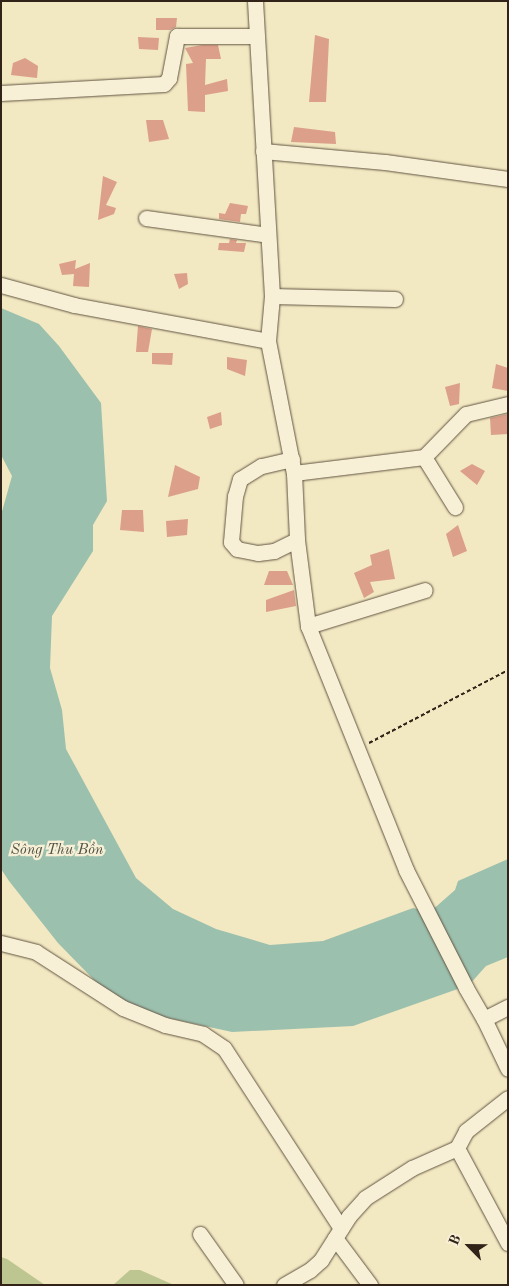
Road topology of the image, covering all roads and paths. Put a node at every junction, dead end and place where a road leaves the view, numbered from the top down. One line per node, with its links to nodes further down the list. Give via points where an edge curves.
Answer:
1 (255, 1): 2 (street)
2 (256, 36): 3 (street, via 177,36 169,78 164,84); 4 (street)
3 (1, 93)
4 (263, 151): 5 (street, via 385,162); 7 (street)
5 (508, 179)
6 (146, 218): 7 (street)
7 (268, 235): 9 (street)
8 (1, 285): 11 (street, via 74,305)
9 (272, 296): 10 (street); 11 (street)
10 (395, 299)
11 (268, 340): 14 (street)
12 (508, 404): 13 (street, via 466,414)
13 (424, 457): 14 (street); 15 (street)
14 (293, 466): 16 (street); 16 (street, via 267,463 240,480 235,496 231,542 237,549 258,553 274,551)
15 (455, 508)
16 (296, 540): 18 (street)
17 (425, 590): 18 (street)
18 (308, 626): 20 (street)
19 (508, 670): 20 (path)
20 (358, 749): 23 (street, via 406,870)
21 (1, 943): 27 (street, via 36,952 123,1008 165,1025 203,1034 224,1048)
22 (508, 1007): 23 (street)
23 (484, 1019): 24 (street)
24 (508, 1069)
25 (508, 1098): 26 (street, via 466,1131)
26 (457, 1148): 27 (street, via 412,1168 365,1198); 29 (street)
27 (338, 1233): 31 (street, via 321,1260); 32 (street)
28 (200, 1234): 30 (street)
29 (508, 1243)
30 (236, 1285)
31 (284, 1285)
32 (370, 1285)

